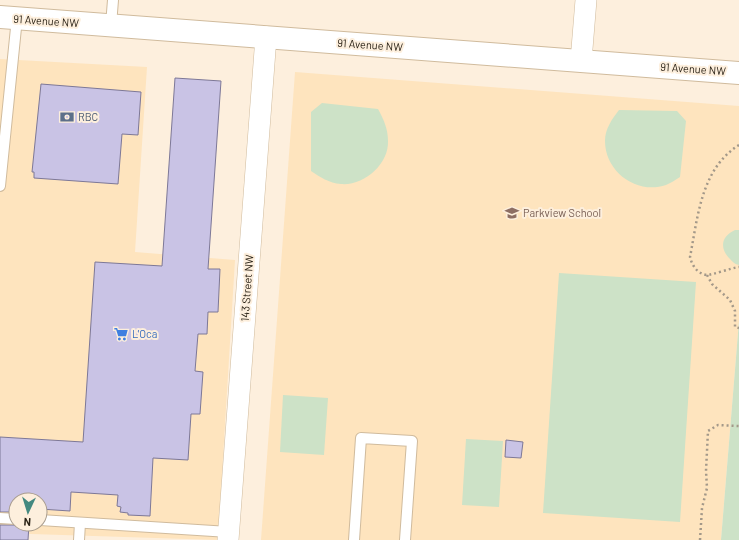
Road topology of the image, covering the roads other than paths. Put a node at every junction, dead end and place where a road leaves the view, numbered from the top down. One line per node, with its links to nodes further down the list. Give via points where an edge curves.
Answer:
1 (113, 0): 4 (lane)
2 (586, 0): 6 (street)
3 (9, 18): 4 (street, 91 Avenue NW); 8 (lane)
4 (111, 25): 5 (street, 91 Avenue NW)
5 (266, 37): 6 (street, 91 Avenue NW); 11 (street, 143 Street NW)
6 (581, 61): 7 (street, 91 Avenue NW)
7 (739, 73)
8 (0, 186)
9 (48, 521): 10 (lane)
10 (80, 523): 11 (lane); 12 (lane)
11 (228, 536)
12 (79, 540)
13 (354, 540): 14 (lane, via 361,438 412,441)
14 (405, 540)

